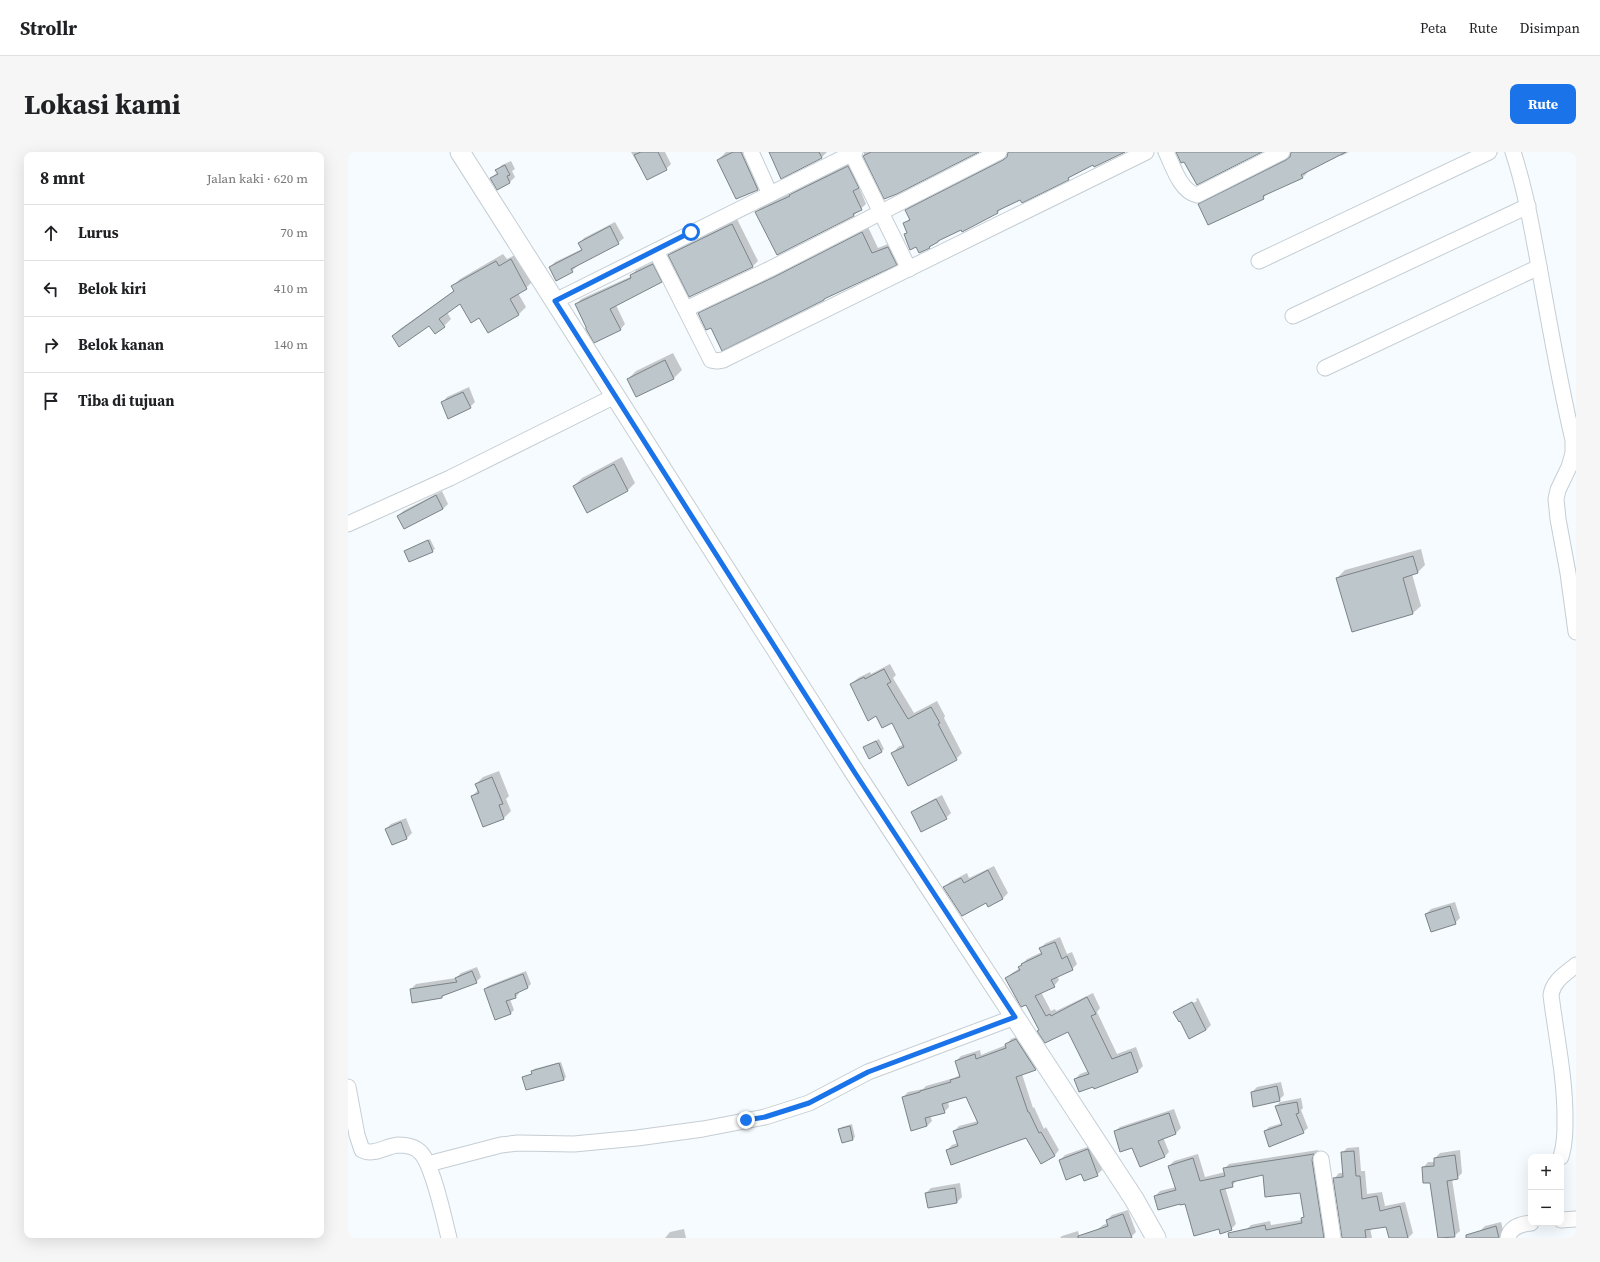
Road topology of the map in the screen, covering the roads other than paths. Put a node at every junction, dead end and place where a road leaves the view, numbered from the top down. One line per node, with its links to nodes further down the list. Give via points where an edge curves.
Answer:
1 (460, 152): 18 (main road)
2 (752, 152): 11 (street)
3 (999, 152): 13 (street)
4 (1146, 152): 17 (street)
5 (1166, 152): 6 (street, via 1182,184 1192,194 1197,195)
6 (1282, 152)
7 (1489, 152): 15 (street)
8 (1513, 152): 12 (street)
9 (854, 153): 10 (street); 13 (street)
10 (832, 157): 11 (street)
11 (770, 194): 14 (street)
12 (1528, 206): 16 (street); 20 (street)
13 (880, 212): 17 (street); 19 (street)
14 (656, 251): 18 (street); 19 (street)
15 (1259, 261)
16 (1539, 267): 21 (street); 24 (street, via 1573,440 1571,460 1556,498)
17 (909, 269): 19 (street, via 723,360 711,360)
18 (555, 301): 22 (main road)
19 (686, 309)
20 (1293, 316)
21 (1325, 368)
22 (614, 396): 23 (street, via 450,478); 26 (main road, via 855,773)
23 (348, 524)
24 (1576, 632)
25 (1576, 965): 28 (street, via 1555,982 1551,995 1565,1096 1565,1145)
26 (1015, 1017): 30 (street, via 868,1072 809,1103 765,1117 637,1138 574,1144 501,1145); 35 (main road, via 1137,1204)
27 (348, 1087): 30 (street, via 362,1150 367,1153 407,1145 420,1152)
28 (1562, 1154)
29 (1321, 1159): 36 (street)
30 (428, 1164): 34 (street)
31 (1528, 1219): 37 (street, via 1512,1229)
32 (1576, 1219): 33 (street)
33 (1564, 1220)
34 (449, 1238)
35 (1156, 1238)
36 (1333, 1238)
37 (1508, 1238)

